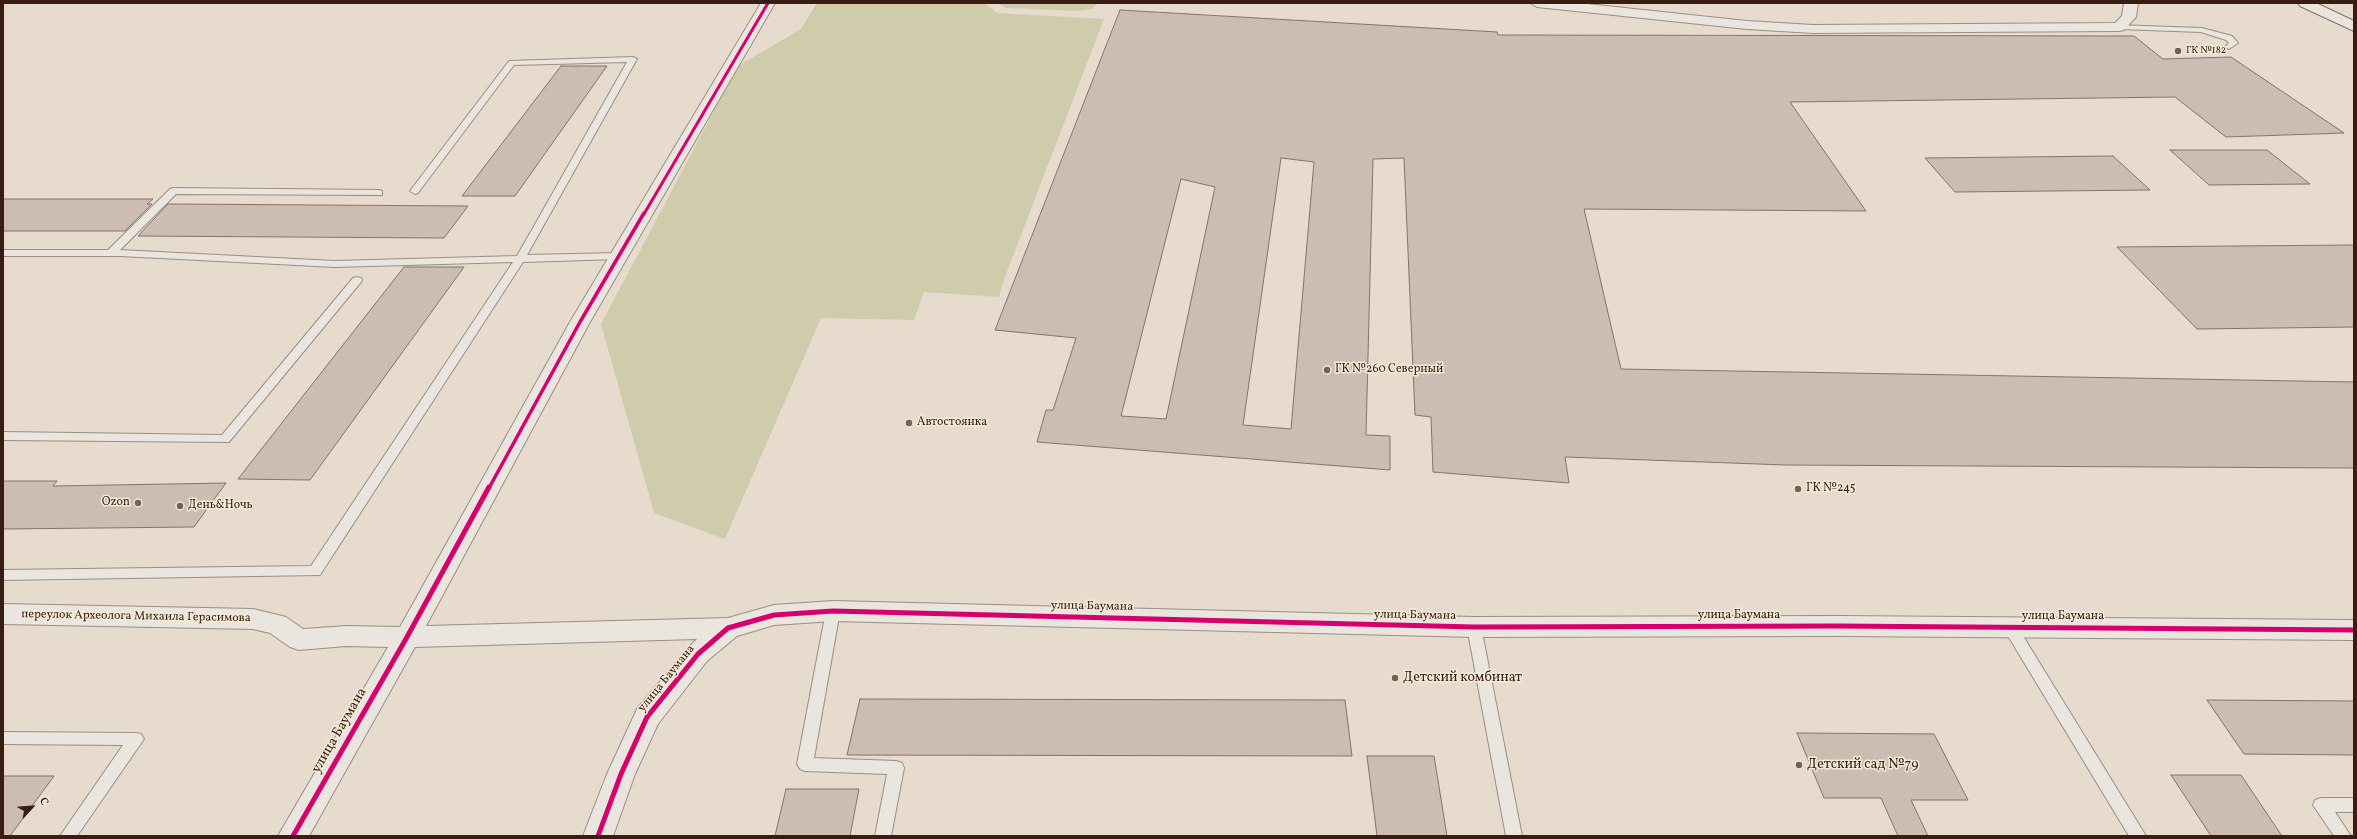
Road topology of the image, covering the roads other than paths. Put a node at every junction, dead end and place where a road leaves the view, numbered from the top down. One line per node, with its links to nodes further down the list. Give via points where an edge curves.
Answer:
1 (768, 3): 12 (street, улица Баумана)
2 (1537, 3): 5 (street, via 1747,25 1814,29)
3 (2131, 3): 5 (street, via 2129,17)
4 (2305, 3): 6 (street)
5 (2119, 27): 7 (lane, via 2202,30 2229,38 2234,43)
6 (2354, 27)
7 (2229, 47)
8 (415, 191): 13 (lane, via 512,63 633,59)
9 (380, 194): 11 (lane, via 173,191)
10 (3, 253): 11 (lane)
11 (111, 253): 13 (lane, via 335,264)
12 (619, 256): 13 (lane); 23 (street, улица Баумана)
13 (520, 259): 16 (lane, via 315,571)
14 (357, 280): 15 (lane, via 225,439)
15 (3, 436)
16 (3, 575)
17 (833, 611): 19 (street, улица Баумана); 21 (street, улица Баумана, via 774,615); 29 (lane, via 805,764 896,768)
18 (3, 614): 23 (street, переулок Археолога Михаила Герасимова, via 253,619 277,624 299,640 346,636)
19 (1474, 627): 20 (street, улица Баумана); 30 (lane)
20 (2010, 627): 22 (street, улица Баумана); 31 (lane)
21 (728, 628): 23 (street, переулок Археолога Михаила Герасимова); 28 (street, улица Баумана, via 698,654 646,717)
22 (2354, 630)
23 (406, 637): 27 (street, улица Баумана)
24 (3, 738): 26 (lane, via 136,739)
25 (2354, 805): 32 (lane, via 2321,805)
26 (68, 836)
27 (293, 836)
28 (598, 836)
29 (884, 836)
30 (1514, 836)
31 (2138, 836)
32 (2343, 836)

